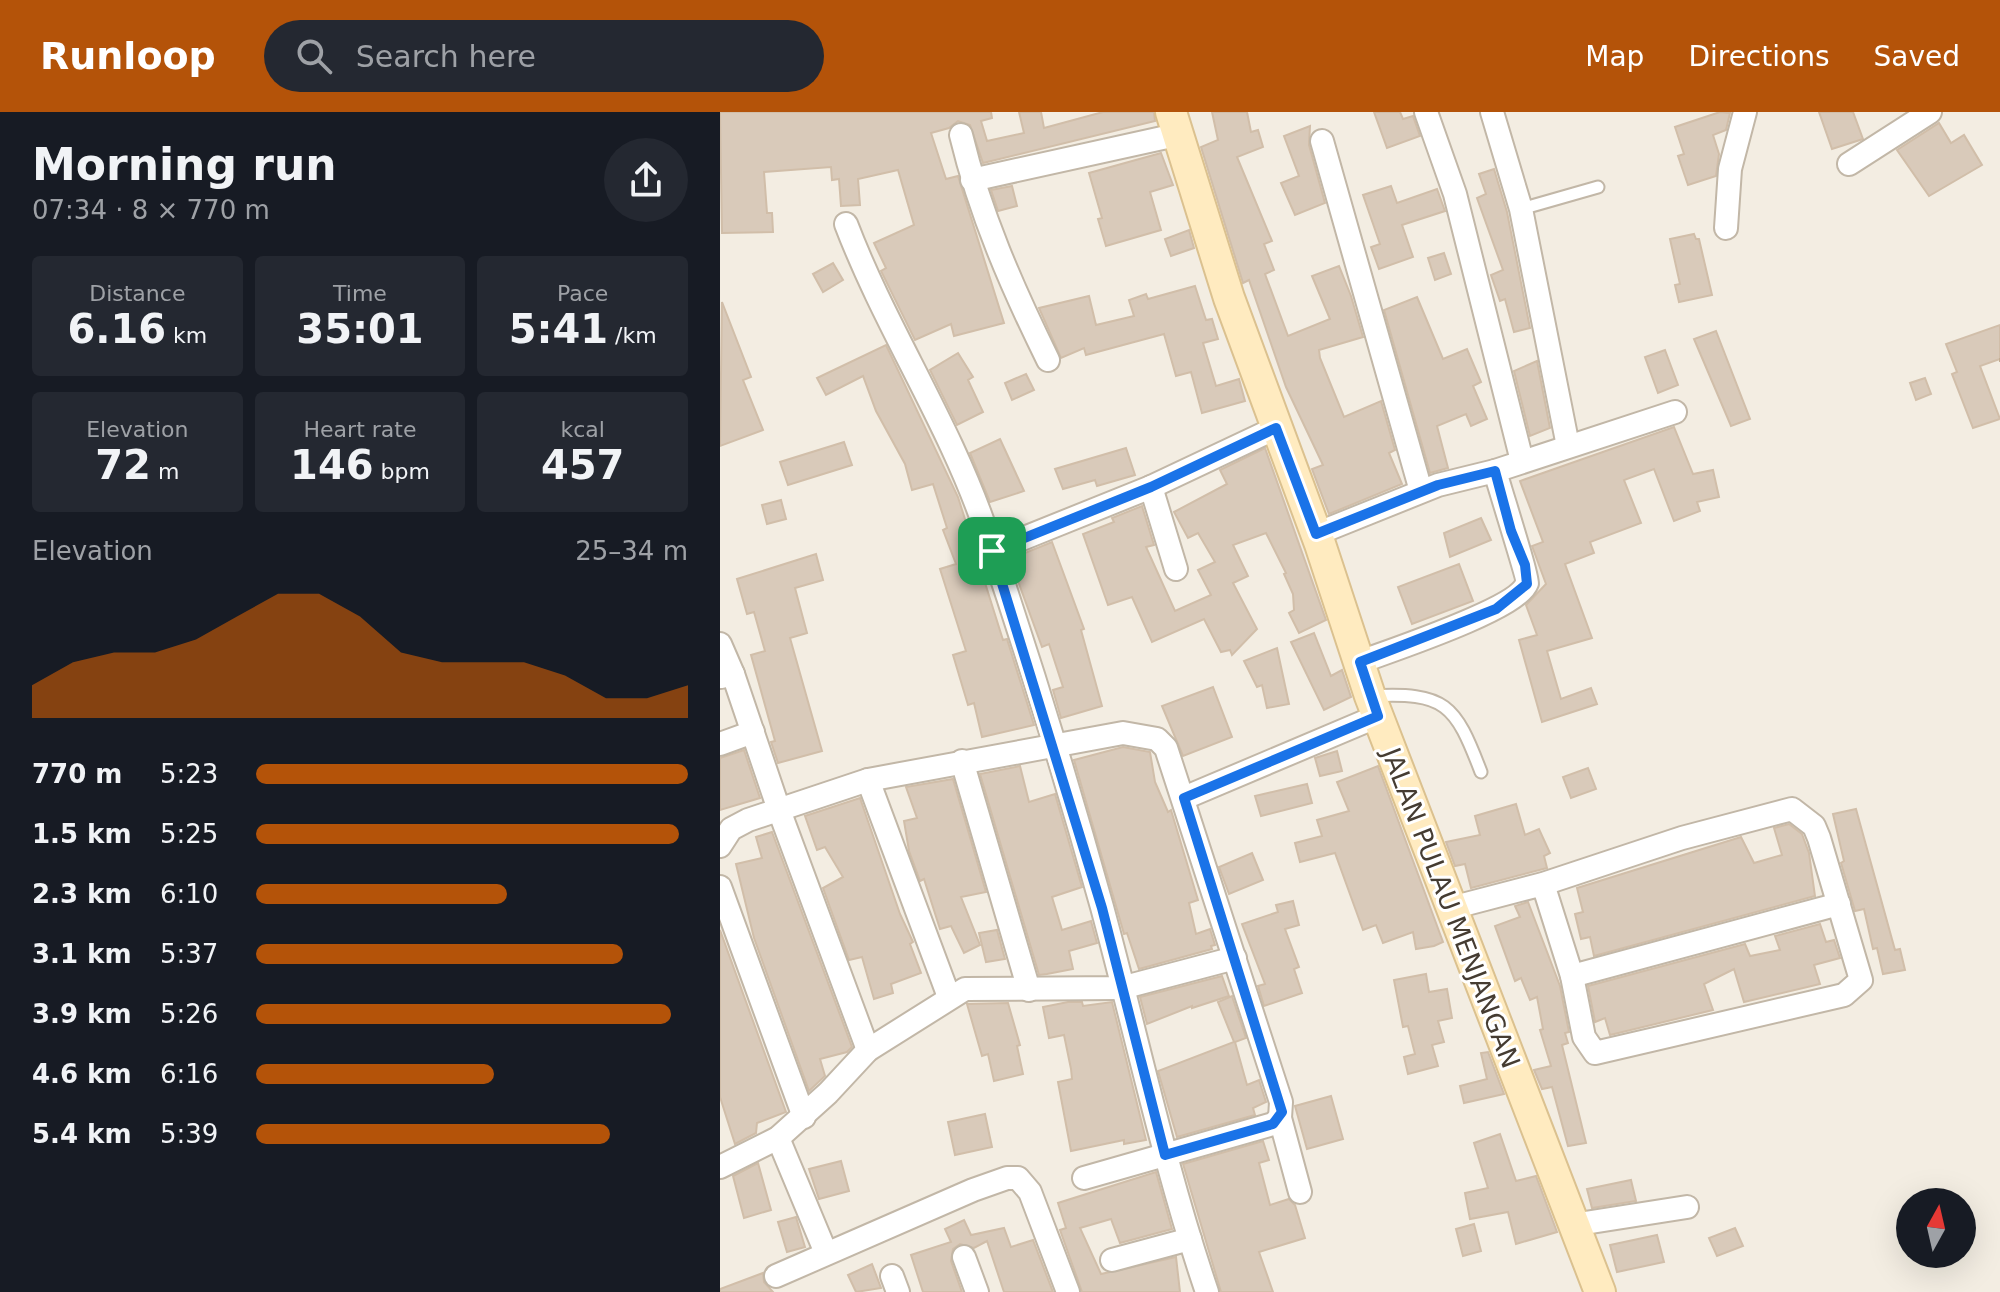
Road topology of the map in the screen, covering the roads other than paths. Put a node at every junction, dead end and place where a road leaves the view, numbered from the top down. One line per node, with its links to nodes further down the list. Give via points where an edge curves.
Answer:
1 (1426, 112): 18 (street, via 1455,194)
2 (1492, 112): 11 (street)
3 (1745, 112): 13 (street, via 1730,169)
4 (1930, 112): 8 (street)
5 (1174, 123): 9 (street); 16 (street, JALAN PULAU MENJANGAN)
6 (961, 135): 9 (street)
7 (1322, 141): 21 (street)
8 (1849, 164)
9 (972, 180): 14 (street)
10 (1598, 187): 11 (lane)
11 (1521, 209): 17 (street)
12 (846, 224): 23 (street, via 871,289 895,326 967,484)
13 (1726, 228)
14 (1048, 360)
15 (1675, 412): 17 (street)
16 (1276, 428): 20 (street); 22 (street, JALAN PULAU MENJANGAN)
17 (1568, 446): 18 (street)
18 (1522, 461): 19 (street)
19 (1495, 471): 21 (street); 26 (street, via 1527,584 1480,616)
20 (1151, 487): 23 (street); 24 (street)
21 (1421, 491): 22 (street)
22 (1316, 534): 26 (street, JALAN PULAU MENJANGAN)
23 (992, 551): 31 (street)
24 (1176, 569)
25 (720, 644): 27 (street)
26 (1360, 662): 28 (street, JALAN PULAU MENJANGAN)
27 (726, 676): 29 (street)
28 (1374, 706): 33 (lane, via 1423,697 1455,714); 35 (street); 41 (street, JALAN PULAU MENJANGAN)
29 (753, 732): 30 (street); 36 (street)
30 (720, 744)
31 (1053, 745): 32 (street); 35 (street, via 1123,733 1157,739 1166,748); 44 (street)
32 (962, 761): 34 (street); 45 (street)
33 (1481, 772)
34 (868, 780): 36 (street); 46 (street)
35 (1184, 798): 42 (street)
36 (779, 810): 37 (street, via 731,829); 47 (street)
37 (720, 846)
38 (1543, 884): 40 (street, via 1792,809 1814,826); 41 (street); 43 (street)
39 (720, 887): 48 (street)
40 (1839, 904): 43 (street); 43 (street, via 1861,980 1844,995 1601,1053 1586,1044)
41 (1451, 908): 56 (street, JALAN PULAU MENJANGAN)
42 (1235, 958): 44 (street); 49 (street, via 1281,1102)
43 (1572, 976)
44 (1121, 988): 45 (street); 51 (street)
45 (1029, 990): 46 (street, via 977,986)
46 (949, 997): 47 (street)
47 (868, 1050): 48 (street)
48 (804, 1117): 50 (street)
49 (1280, 1118): 51 (street); 54 (street)
50 (778, 1138): 52 (street); 58 (street)
51 (1165, 1155): 53 (street); 57 (street)
52 (721, 1161)
53 (1084, 1178)
54 (1300, 1192)
55 (1687, 1207): 56 (street)
56 (1572, 1225): 65 (street, JALAN PULAU MENJANGAN)
57 (1190, 1239): 60 (street); 64 (street)
58 (826, 1253): 61 (street); 63 (street, via 973,1190 1018,1178 1030,1192)
59 (964, 1257): 62 (street)
60 (1112, 1260)
61 (776, 1276)
62 (977, 1292)
63 (1068, 1292)
64 (1207, 1292)
65 (1600, 1292)

